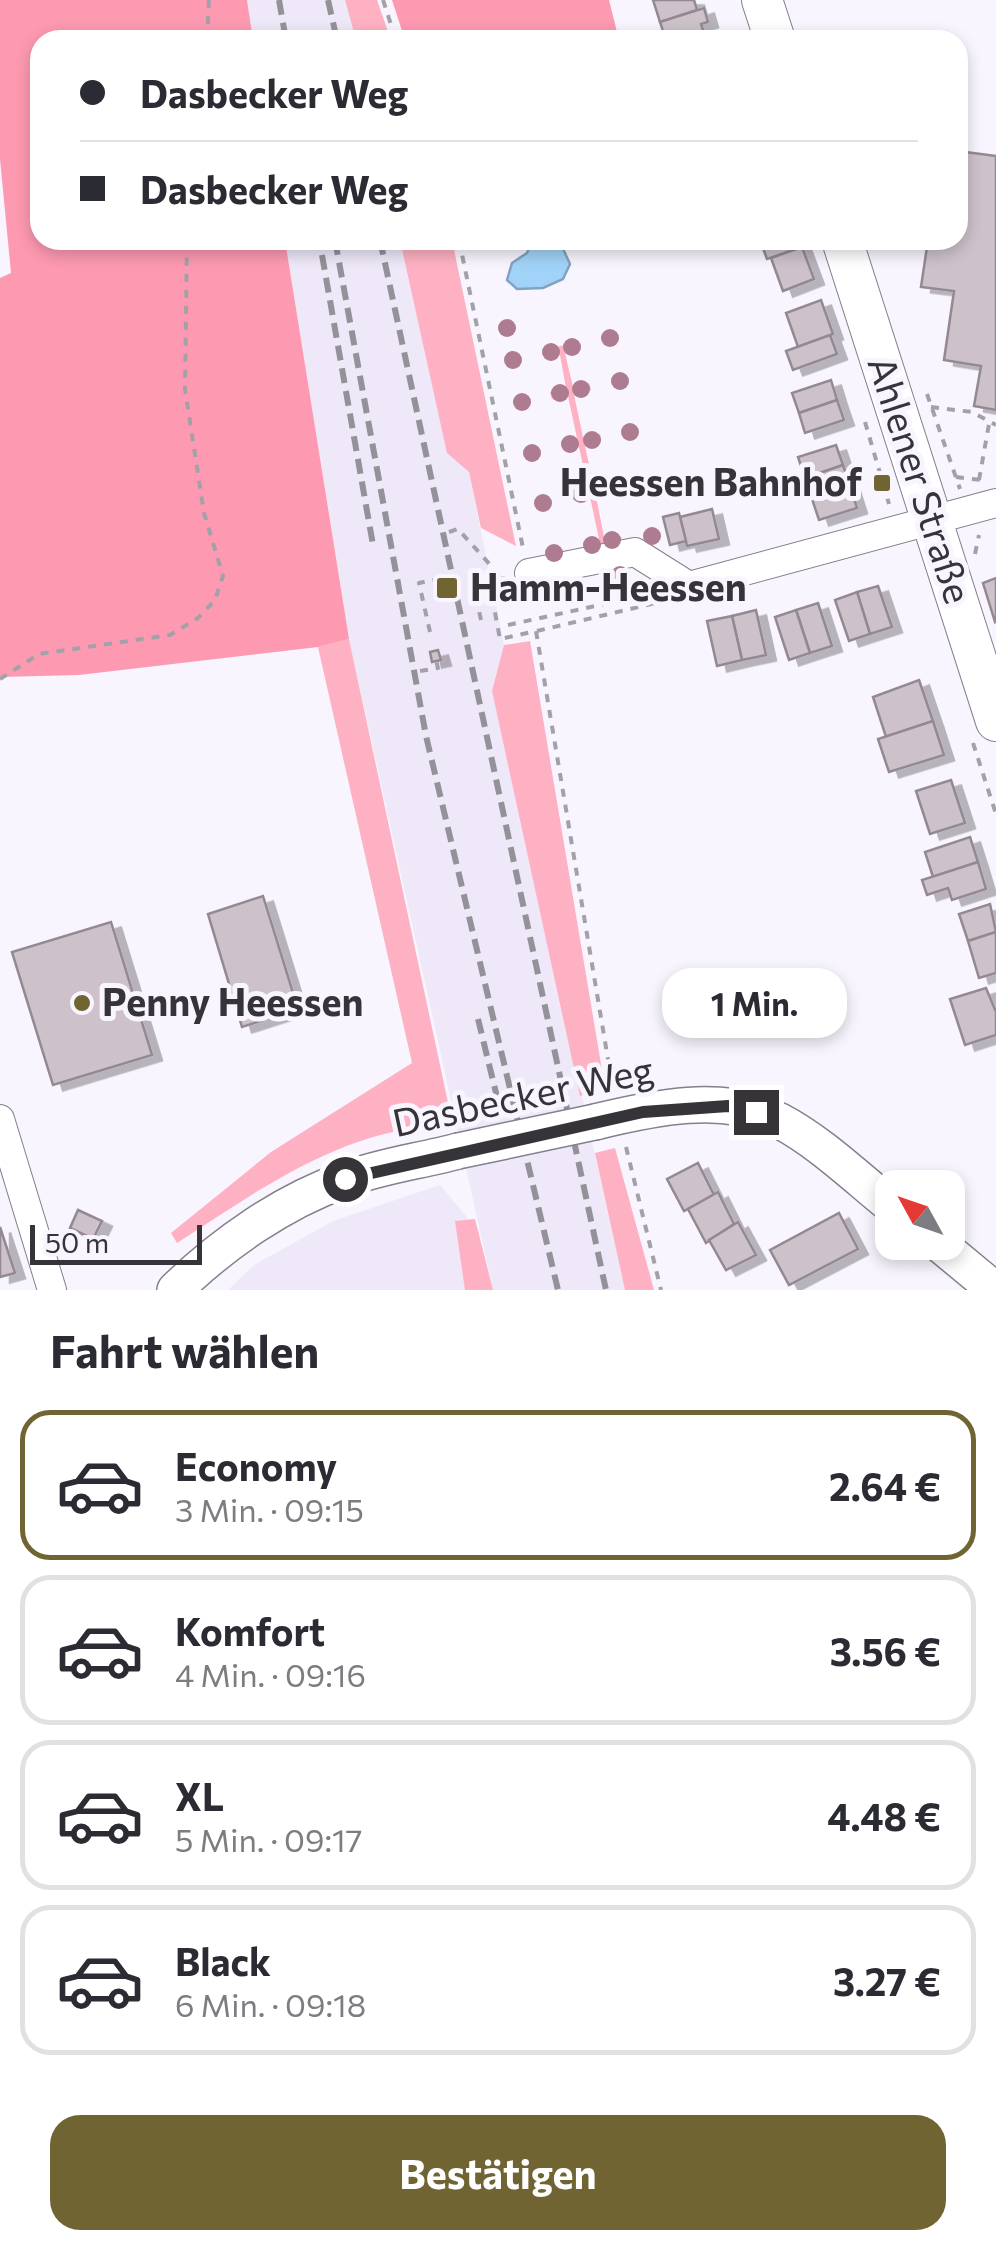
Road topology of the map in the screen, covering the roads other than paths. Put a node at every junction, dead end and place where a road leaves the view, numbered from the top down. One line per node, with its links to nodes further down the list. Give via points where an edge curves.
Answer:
1 (762, 0): 2 (main road)
2 (772, 30)
3 (845, 250): 5 (main road, Ahlener Straße)
4 (996, 504): 5 (street)
5 (932, 523): 6 (street, via 689,586 635,552); 7 (main road, Ahlener Straße)
6 (516, 576)
7 (996, 721)
8 (0, 1119): 11 (street)
9 (875, 1193): 12 (street, Dasbecker Weg, bridge, via 780,1120 728,1106 683,1106 345,1179 214,1254)
10 (959, 1260): 13 (street)
11 (52, 1290)
12 (175, 1290)
13 (995, 1290)

